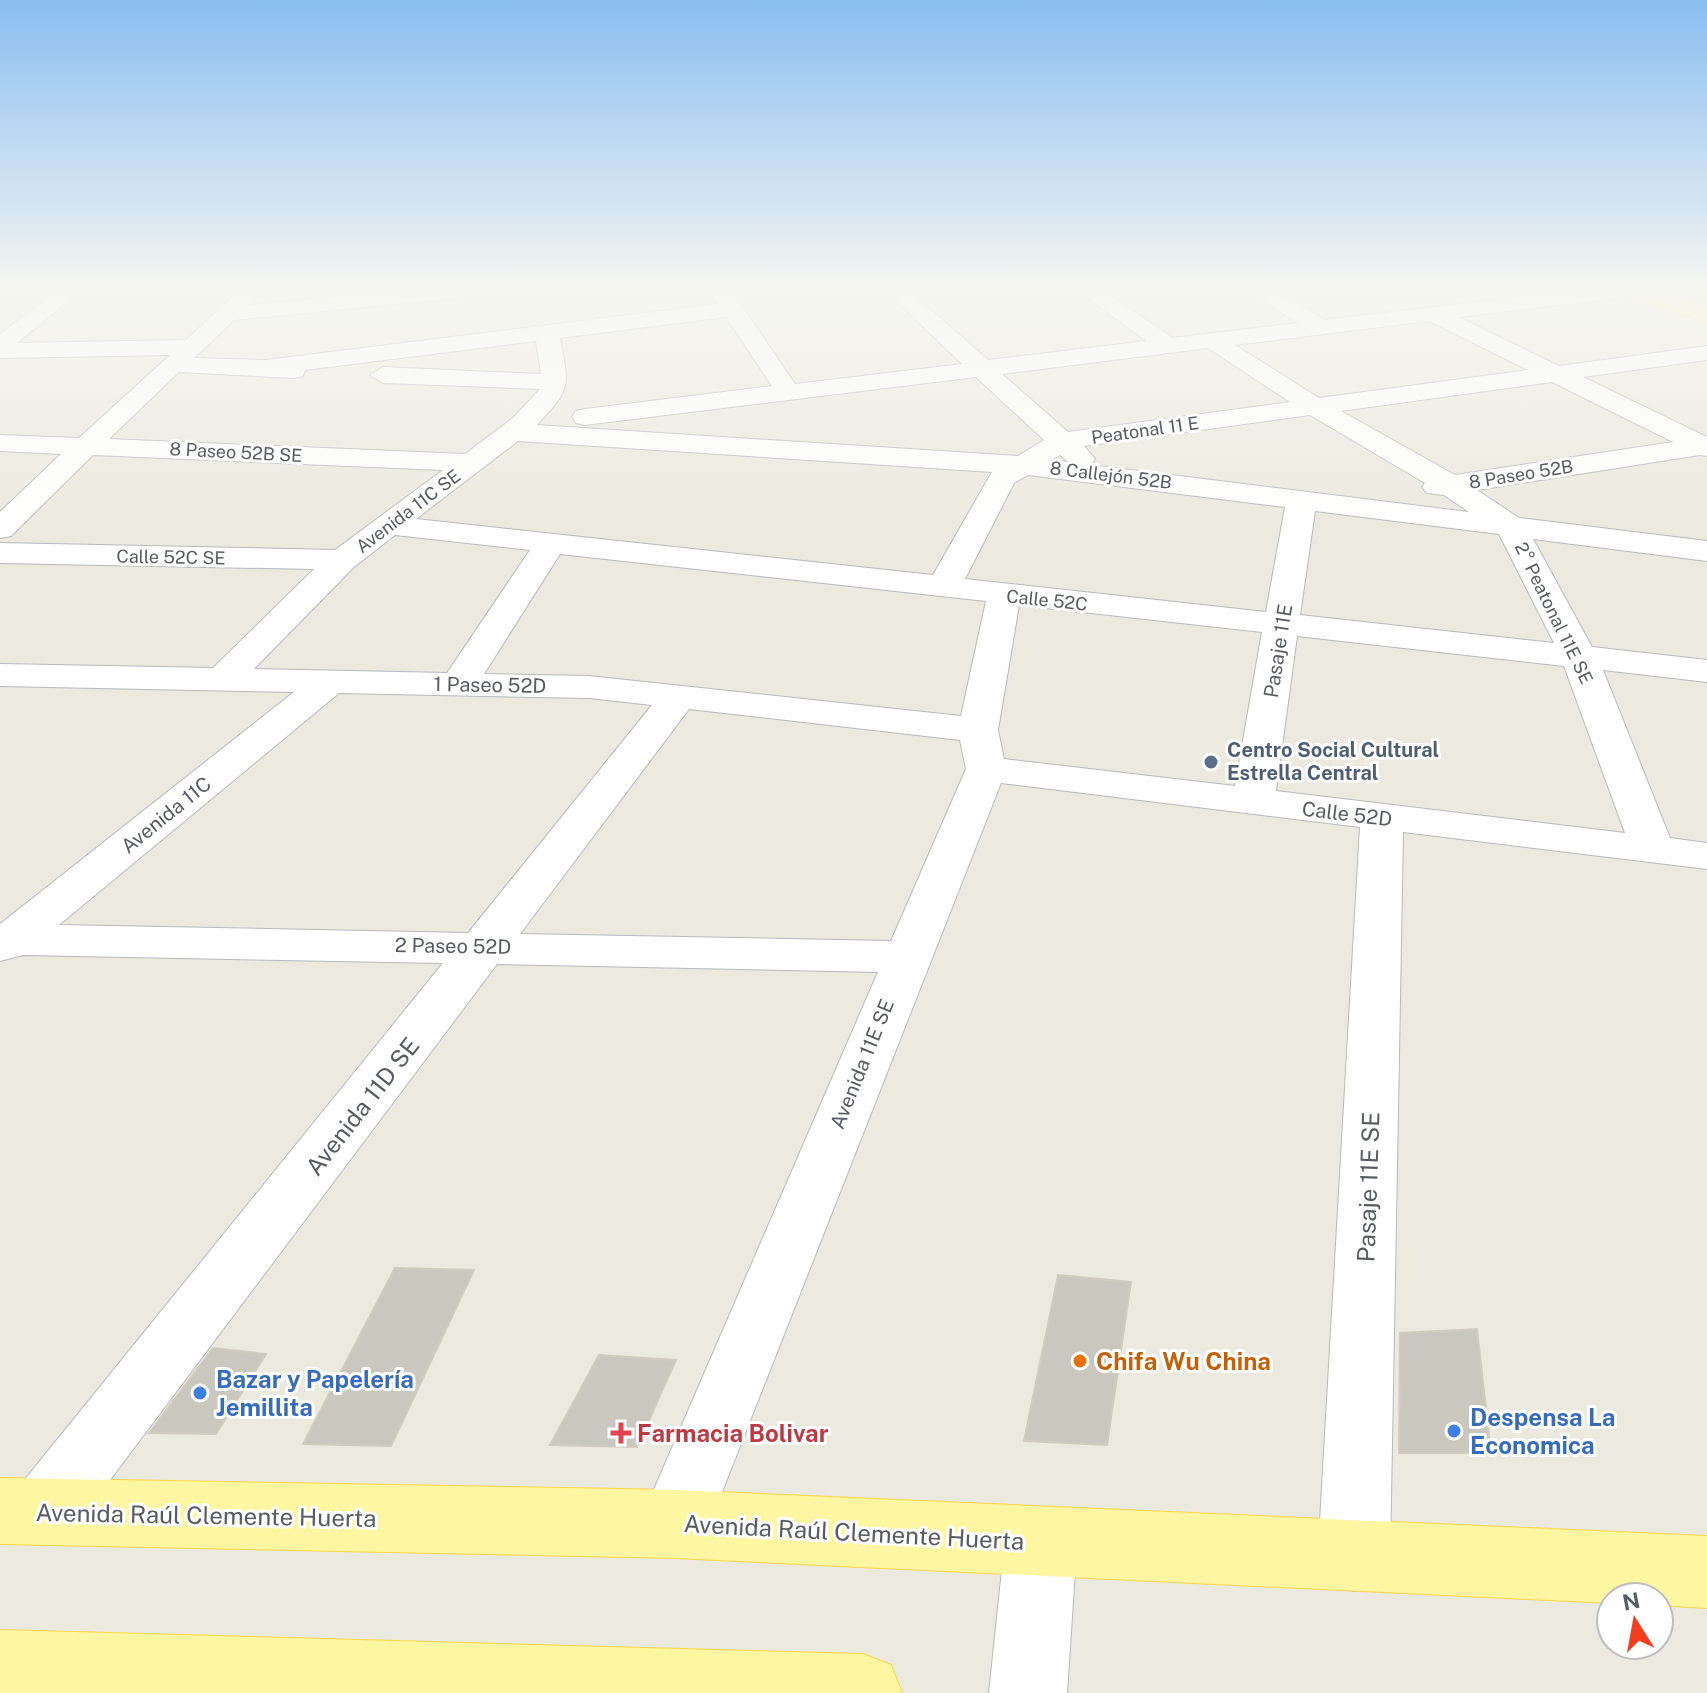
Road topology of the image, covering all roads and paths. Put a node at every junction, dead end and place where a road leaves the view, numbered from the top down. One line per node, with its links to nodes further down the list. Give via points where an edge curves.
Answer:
1 (169, 369): 17 (street)
2 (276, 369): 11 (street)
3 (553, 369): 11 (street)
4 (773, 369): 12 (street)
5 (974, 369): 12 (street)
6 (983, 369): 15 (street)
7 (1256, 369): 13 (street, 2° Peatonal 11E SE)
8 (1546, 369): 10 (street)
9 (1576, 369): 10 (street, Peatonal 11 E)
10 (1552, 372): 13 (street, Peatonal 11 E); 18 (street)
11 (555, 382): 14 (street, Avenida 11C SE, via 551,395)
12 (788, 392): 14 (street)
13 (1315, 407): 15 (street, Peatonal 11 E); 22 (street, 2° Peatonal 11E SE)
14 (518, 428): 19 (street, Avenida 11C SE); 20 (street, 8 Callejón 52B)
15 (1063, 441): 20 (street, Peatonal 11 E); 21 (street)
16 (0, 443): 17 (street, 8 Paseo 52B SE)
17 (84, 445): 19 (street, 8 Paseo 52B SE); 26 (street)
18 (1706, 447): 22 (street, 8 Paseo 52B)
19 (472, 463): 24 (street, Avenida 11C SE)
20 (1021, 465): 21 (street, 8 Callejón 52B); 31 (street, Peatonal 11 E, via 1002,478)
21 (1094, 473): 23 (street, 8 Callejón 52B)
22 (1450, 485): 23 (street, 8 Paseo 52B); 25 (street, 2° Peatonal 11E SE)
23 (1319, 502): 25 (street, 8 Callejón 52B); 33 (street, Pasaje 11E)
24 (387, 525): 27 (street, Calle 52C); 30 (street, Avenida 11C SE)
25 (1511, 527): 28 (street, 8 Callejón 52B); 34 (street, 2° Peatonal 11E SE)
26 (0, 529)
27 (551, 543): 31 (street, Calle 52C); 39 (street)
28 (1707, 551)
29 (0, 553): 30 (street, Calle 52C SE)
30 (342, 560): 37 (street, Avenida 11C SE)
31 (943, 588): 32 (street, Calle 52C)
32 (1004, 595): 33 (street, Calle 52C); 41 (street, Avenida 11E SE)
33 (1282, 625): 34 (street, Calle 52C); 42 (street, Pasaje 11E)
34 (1579, 656): 35 (street, Calle 52C); 44 (street, 2° Peatonal 11E SE)
35 (1707, 671)
36 (0, 675): 37 (street, 1 Paseo 52D)
37 (225, 677): 38 (street, 1 Paseo 52D)
38 (331, 681): 39 (street, 1 Paseo 52D); 46 (street, Avenida 11C)
39 (458, 685): 40 (street, 1 Paseo 52D, via 589,687)
40 (678, 698): 41 (street, 1 Paseo 52D); 47 (street, Avenida 11D SE)
41 (982, 750): 42 (street, Calle 52D); 48 (street, Avenida 11E SE)
42 (1253, 802): 43 (street, Calle 52D)
43 (1382, 819): 44 (street, Calle 52D); 52 (street, Pasaje 11E SE)
44 (1653, 850): 45 (street, Calle 52D)
45 (1707, 856)
46 (4, 942): 47 (street, 2 Paseo 52D)
47 (488, 946): 48 (street, 2 Paseo 52D); 49 (street, Avenida 11D SE)
48 (906, 957): 50 (street, Avenida 11E SE)
49 (22, 1512): 50 (main road, Avenida Raúl Clemente Huerta)
50 (675, 1524): 51 (main road, Avenida Raúl Clemente Huerta)
51 (1041, 1541): 52 (main road, Avenida Raúl Clemente Huerta); 57 (street)
52 (1354, 1556): 53 (main road, Avenida Raúl Clemente Huerta)
53 (1707, 1572)
54 (0, 1668): 55 (main road)
55 (140, 1682): 56 (main road)
56 (863, 1693)
57 (1028, 1693)

